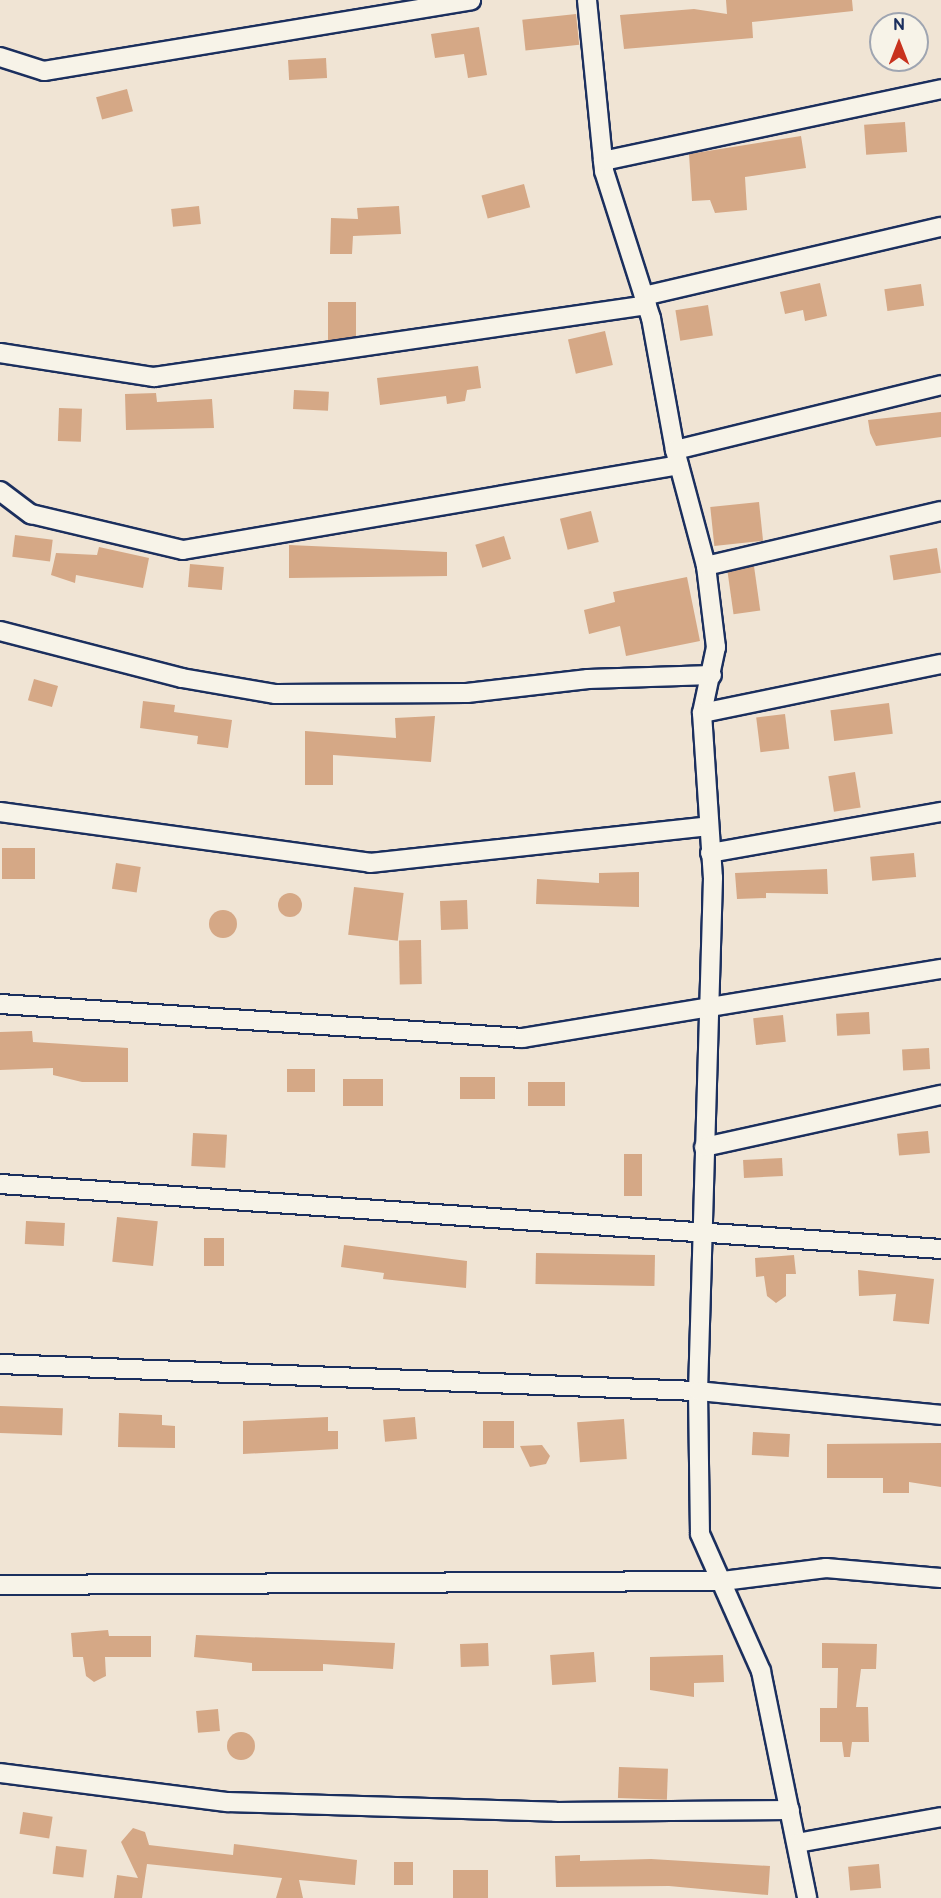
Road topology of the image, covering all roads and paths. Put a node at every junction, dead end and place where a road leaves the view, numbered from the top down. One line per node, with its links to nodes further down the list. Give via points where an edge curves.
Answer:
1 (471, 0): 3 (street, via 45,71)
2 (587, 0): 5 (street)
3 (0, 57)
4 (941, 89): 5 (street)
5 (603, 161): 7 (street)
6 (941, 227): 7 (street)
7 (645, 301): 8 (street, via 154,376); 10 (street)
8 (0, 353)
9 (941, 386): 10 (street)
10 (677, 457): 11 (street, via 183,550 32,514); 13 (street)
11 (0, 491)
12 (941, 511): 13 (street)
13 (706, 567): 16 (street, via 716,647)
14 (0, 631): 16 (street, via 182,678 276,694 467,693 588,679)
15 (941, 664): 17 (street)
16 (712, 675): 17 (street)
17 (702, 713): 20 (street)
18 (0, 812): 20 (street, via 370,863)
19 (941, 812): 21 (street)
20 (709, 825): 21 (street)
21 (710, 853): 24 (street)
22 (941, 969): 24 (street)
23 (0, 1004): 24 (street, via 523,1038)
24 (709, 1008): 26 (street)
25 (941, 1095): 26 (street)
26 (704, 1147): 28 (street)
27 (0, 1184): 28 (street)
28 (703, 1233): 29 (street); 31 (street)
29 (941, 1249)
30 (0, 1364): 31 (street)
31 (698, 1391): 32 (street); 34 (street, via 700,1534)
32 (941, 1415)
33 (941, 1578): 34 (street, via 826,1568)
34 (723, 1581): 35 (street); 37 (street, via 761,1671)
35 (0, 1585)
36 (0, 1773): 37 (street, via 227,1802 556,1812)
37 (790, 1810): 39 (street)
38 (941, 1817): 39 (street)
39 (797, 1843): 40 (street)
40 (807, 1898)

